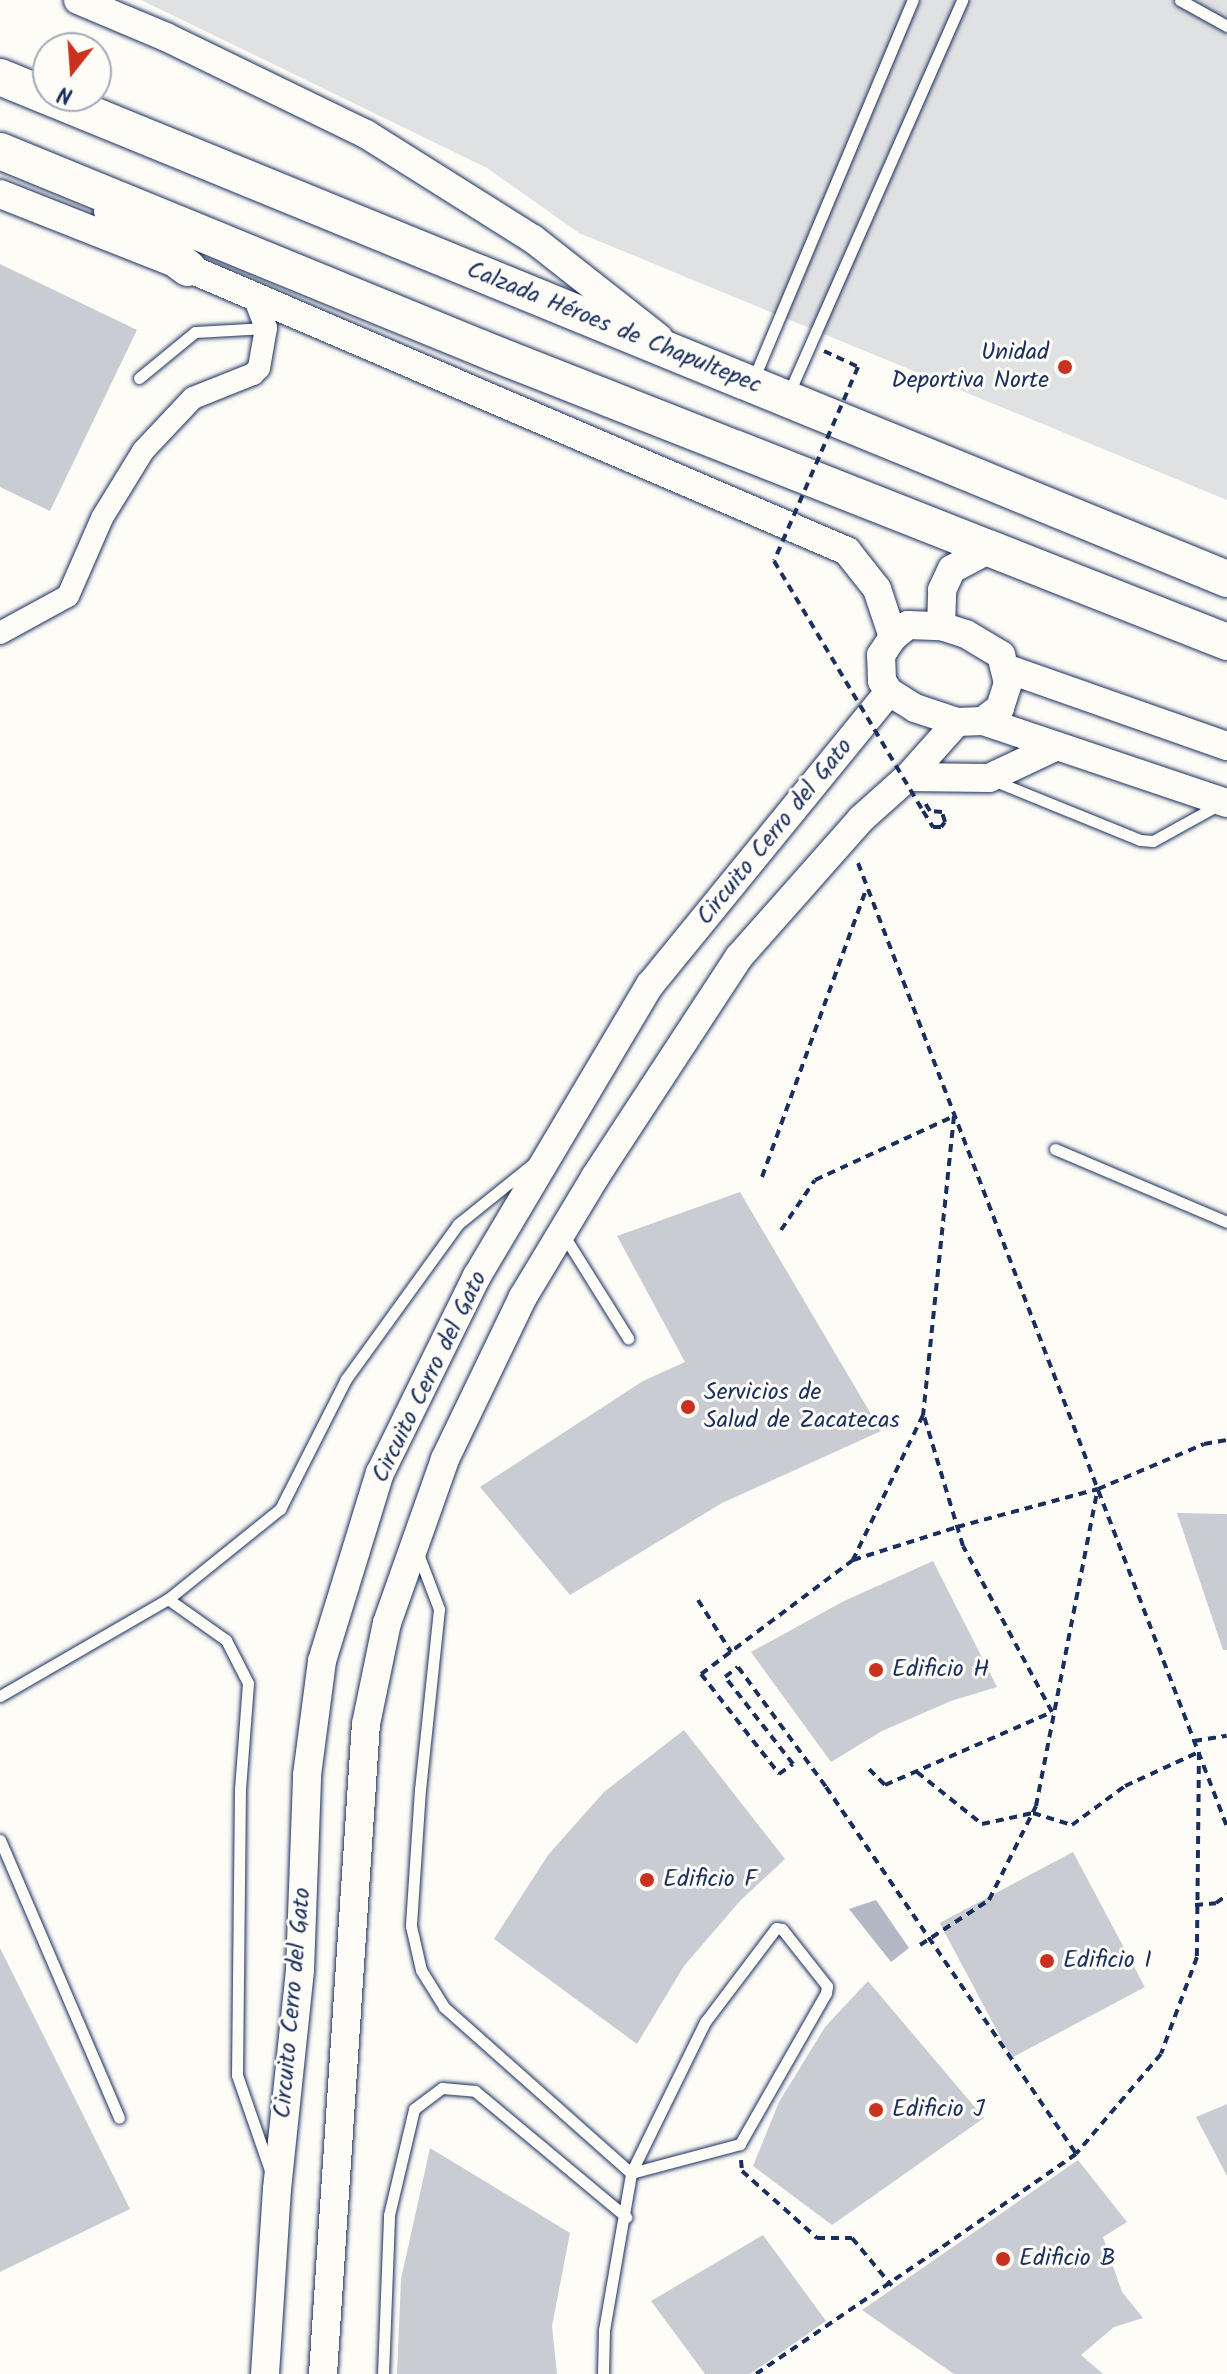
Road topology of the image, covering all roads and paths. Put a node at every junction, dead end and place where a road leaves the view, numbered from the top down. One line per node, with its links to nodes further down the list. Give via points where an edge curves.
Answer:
1 (78, 0): 14 (street, via 366,134 533,239)
2 (913, 0): 16 (lane)
3 (962, 0): 17 (lane)
4 (1180, 0): 5 (lane)
5 (1227, 26)
6 (0, 77): 14 (main road, Calzada Héroes de Chapultepec)
7 (0, 151): 8 (main road)
8 (69, 179): 10 (main road); 18 (main road)
9 (0, 194): 10 (street)
10 (188, 268): 11 (street)
11 (254, 297): 12 (street); 22 (street, via 847,551 877,589)
12 (266, 328): 15 (lane, via 195,332); 21 (street, via 259,368 193,398 143,451 102,518 68,596)
13 (818, 348): 32 (path, bridge, via 858,367 774,561 933,827 944,825 942,812)
14 (682, 356): 16 (main road, Calzada Héroes de Chapultepec)
15 (139, 378)
16 (751, 384): 17 (main road, Calzada Héroes de Chapultepec)
17 (786, 398): 19 (main road, Calzada Héroes de Chapultepec)
18 (990, 549): 20 (street, via 952,569 942,590); 23 (main road)
19 (1227, 579)
20 (941, 626): 22 (street, via 908,625); 24 (street, via 989,645 1001,655)
21 (0, 633)
22 (893, 637): 25 (street, via 879,667)
23 (1227, 642)
24 (1005, 668): 26 (street, via 1008,683 1000,708); 28 (street)
25 (889, 692): 26 (street, via 915,708); 36 (street, Circuito Cerro del Gato, via 650,985)
26 (970, 722): 27 (street); 29 (street, Circuito Cerro del Gato)
27 (1057, 746): 30 (street); 31 (street)
28 (1227, 746)
29 (908, 777): 30 (street); 33 (street, Circuito Cerro del Gato)
30 (989, 778): 31 (lane, via 1140,840 1153,841)
31 (1226, 802)
32 (930, 811)
33 (847, 835): 34 (path); 41 (street, Circuito Cerro del Gato, via 739,957)
34 (867, 887): 35 (path); 38 (path)
35 (954, 1116): 40 (path, via 815,1180); 43 (path); 45 (path)
36 (553, 1147): 49 (lane, via 458,1224 346,1379 280,1509); 70 (street, Circuito Cerro del Gato, via 477,1276 380,1473 322,1661 307,1775 300,1970)
37 (1055, 1149): 39 (lane)
38 (762, 1177)
39 (1227, 1222)
40 (781, 1230)
41 (562, 1232): 42 (lane); 47 (street, Circuito Cerro del Gato, via 523,1297 445,1459)
42 (628, 1338)
43 (923, 1415): 46 (path); 48 (path)
44 (1227, 1440): 45 (path, via 1204,1444)
45 (1098, 1489): 46 (path); 53 (path); 55 (path)
46 (957, 1527): 48 (path); 53 (path)
47 (415, 1544): 69 (lane, via 439,1609 411,1926 421,1970 444,2007); 74 (street, Circuito Cerro del Gato, via 387,1623 366,1724)
48 (853, 1560): 51 (path)
49 (168, 1599): 52 (lane); 70 (lane, via 226,1640 248,1683 240,1789 237,2075)
50 (698, 1600): 51 (path)
51 (731, 1652): 64 (path, via 701,1674 779,1774 793,1764 725,1677 738,1667)
52 (0, 1696)
53 (1052, 1712): 58 (path); 59 (path)
54 (1227, 1736): 55 (path)
55 (1194, 1741): 56 (path)
56 (1199, 1752): 59 (path, via 1125,1786 1072,1825); 60 (path); 63 (path)
57 (869, 1769): 58 (path, via 885,1785)
58 (917, 1772): 59 (path, via 982,1824)
59 (1033, 1813): 64 (path, via 989,1900)
60 (1227, 1827)
61 (0, 1840): 66 (lane)
62 (1227, 1895): 63 (path, via 1216,1903)
63 (1195, 1905): 68 (path, via 1197,1957 1161,2054)
64 (929, 1939): 65 (path); 68 (path)
65 (920, 1945)
66 (119, 2118)
67 (740, 2144): 69 (lane); 69 (lane, via 826,1993 827,1986 782,1929 776,1928 705,2022); 72 (path, via 742,2171 817,2238 852,2238)
68 (1076, 2154): 77 (path, bridge)
69 (631, 2173): 71 (lane)
70 (277, 2189): 73 (street, Circuito Cerro del Gato)
71 (626, 2217): 75 (lane, via 475,2091 442,2088 414,2109 389,2215); 76 (lane, via 604,2330)
72 (892, 2286)
73 (265, 2374)
74 (323, 2374)
75 (383, 2374)
76 (603, 2374)
77 (756, 2374)

